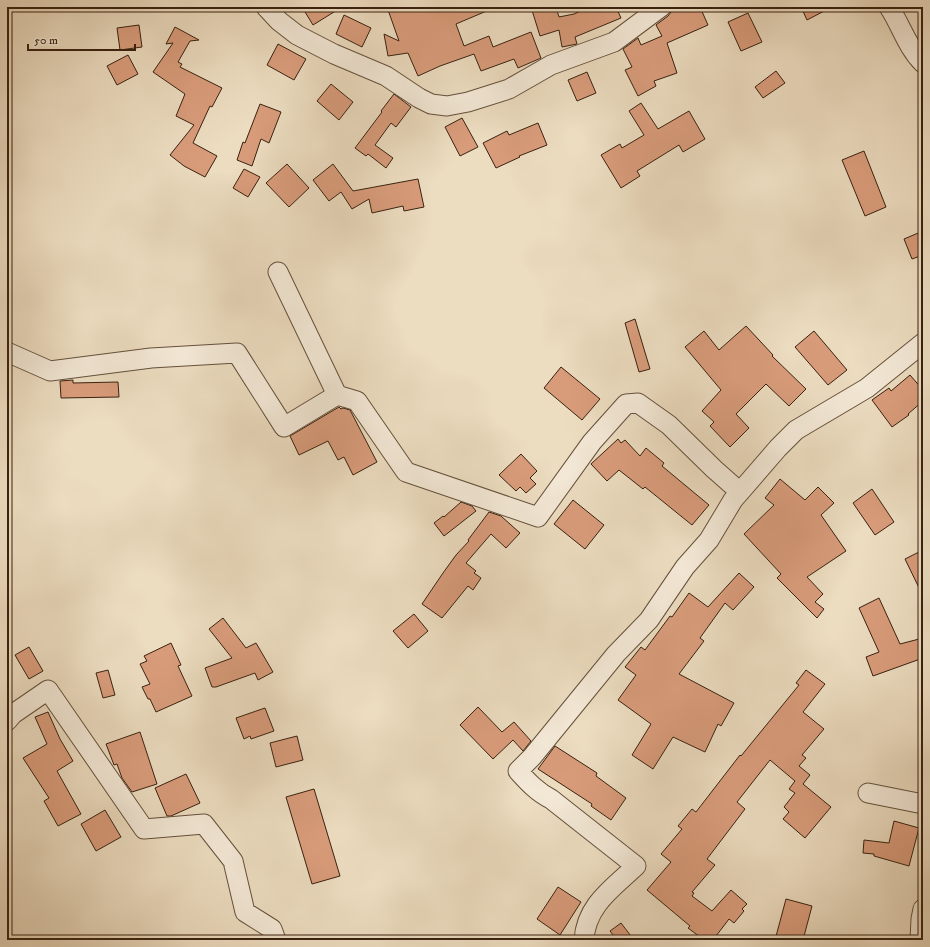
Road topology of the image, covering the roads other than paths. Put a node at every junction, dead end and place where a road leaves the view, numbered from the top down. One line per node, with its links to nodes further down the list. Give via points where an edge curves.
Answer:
1 (266, 7): 2 (street, via 279,21 304,38 386,76 431,104 447,106 509,89 551,65 614,42)
2 (661, 7)
3 (889, 7): 4 (street, via 909,44)
4 (921, 59)
5 (278, 272): 8 (street)
6 (923, 343): 9 (street, via 867,388 796,430)
7 (7, 352): 8 (street, via 50,371 151,358 237,353 284,427)
8 (337, 395): 9 (street, via 357,401 406,472 538,517 592,442 626,404 638,403 670,425)
9 (740, 492): 15 (street, via 709,540 685,568 649,620 616,654 518,771 541,794 636,866 599,901 592,911)
10 (7, 721): 14 (street, via 48,690 144,829 204,824 233,861 245,912 272,929)
11 (868, 794): 12 (street)
12 (923, 804)
13 (923, 909): 16 (street)
14 (276, 940)
15 (584, 940)
16 (920, 940)

